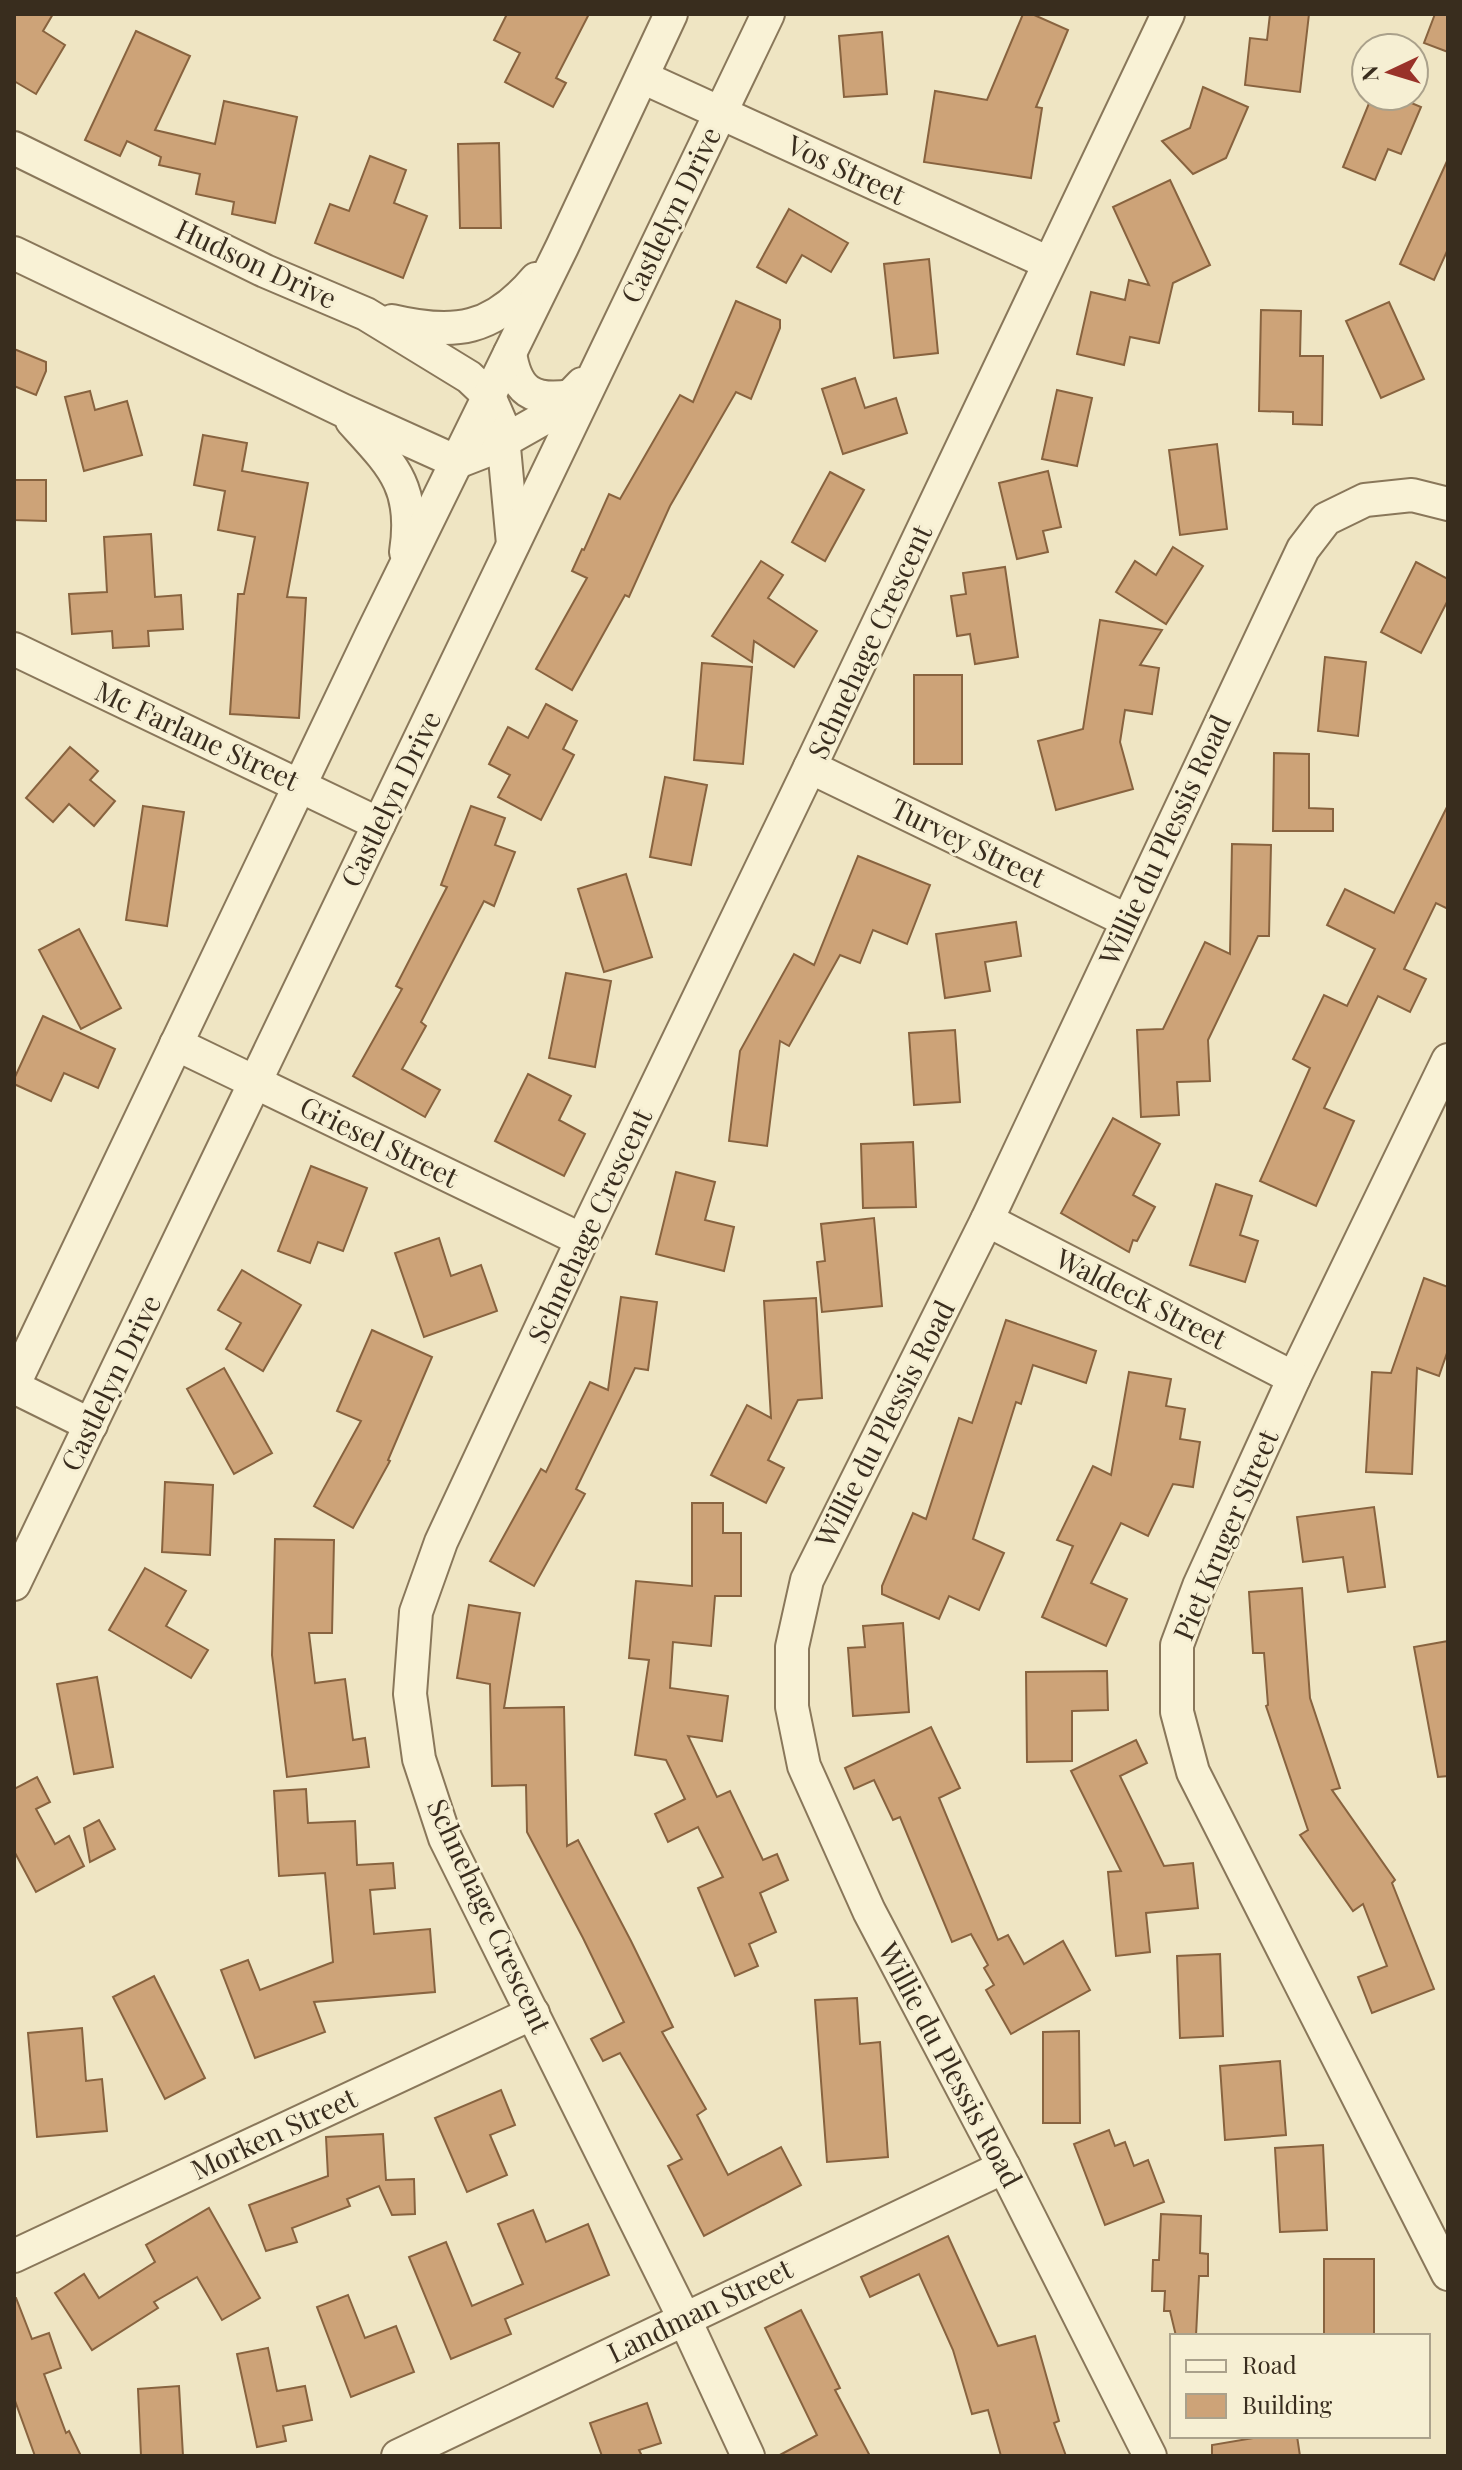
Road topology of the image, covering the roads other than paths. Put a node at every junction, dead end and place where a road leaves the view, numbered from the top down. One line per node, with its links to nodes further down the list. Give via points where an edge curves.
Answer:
1 (671, 14): 4 (street)
2 (768, 14): 5 (street, Castlelyn Drive)
3 (1168, 14): 9 (street, Schnehage Crescent)
4 (642, 77): 5 (street, Vos Street); 7 (street)
5 (721, 112): 9 (street, Vos Street); 12 (street, Castlelyn Drive)
6 (14, 148): 10 (street, Hudson Drive, via 265,271)
7 (562, 247): 10 (street, via 507,310 488,319 426,329); 11 (street)
8 (14, 253): 15 (street)
9 (1049, 263): 22 (street, Schnehage Crescent)
10 (366, 314): 13 (street, Hudson Drive, via 469,377)
11 (510, 353): 13 (street); 14 (street, via 520,386 533,395)
12 (598, 367): 14 (street); 19 (street, Castlelyn Drive)
13 (489, 396): 16 (street); 17 (street)
14 (571, 396): 16 (street, via 555,412)
15 (342, 410): 17 (street); 20 (street, via 386,458 406,495)
16 (505, 441): 17 (street); 19 (street)
17 (457, 462): 20 (street)
18 (1448, 504): 25 (street, Willie du Plessis Road, via 1412,495 1365,500 1326,519 1303,549)
19 (513, 544): 24 (street, Castlelyn Drive)
20 (403, 571): 23 (street)
21 (14, 649): 23 (street, Mc Farlane Street)
22 (810, 767): 25 (street, Turvey Street); 30 (street, Schnehage Crescent)
23 (300, 785): 24 (street, Mc Farlane Street); 26 (street)
24 (379, 824): 28 (street, Castlelyn Drive)
25 (1126, 920): 29 (street, Willie du Plessis Road)
26 (176, 1044): 28 (street, Griesel Street); 32 (street)
27 (1448, 1060): 31 (street, Piet Kruger Street)
28 (255, 1083): 30 (street, Griesel Street); 33 (street, Castlelyn Drive)
29 (987, 1220): 31 (street, Waldeck Street); 36 (street, Willie du Plessis Road, via 807,1580 792,1647 792,1707 804,1766 869,1911)
30 (582, 1240): 35 (street, Schnehage Crescent, via 441,1542 416,1612 410,1694 419,1759 445,1838)
31 (1294, 1378): 38 (street, Piet Kruger Street, via 1177,1645 1177,1712 1193,1772)
32 (14, 1385): 33 (street)
33 (91, 1425): 34 (street, Castlelyn Drive)
34 (14, 1584)
35 (533, 2013): 37 (street, Morken Street); 39 (street, Schnehage Crescent)
36 (1004, 2167): 39 (street, Landman Street); 42 (street, Willie du Plessis Road)
37 (14, 2256)
38 (1448, 2274)
39 (684, 2318): 40 (street, Landman Street); 41 (street, Schnehage Crescent)
40 (398, 2456)
41 (748, 2456)
42 (1150, 2456)

